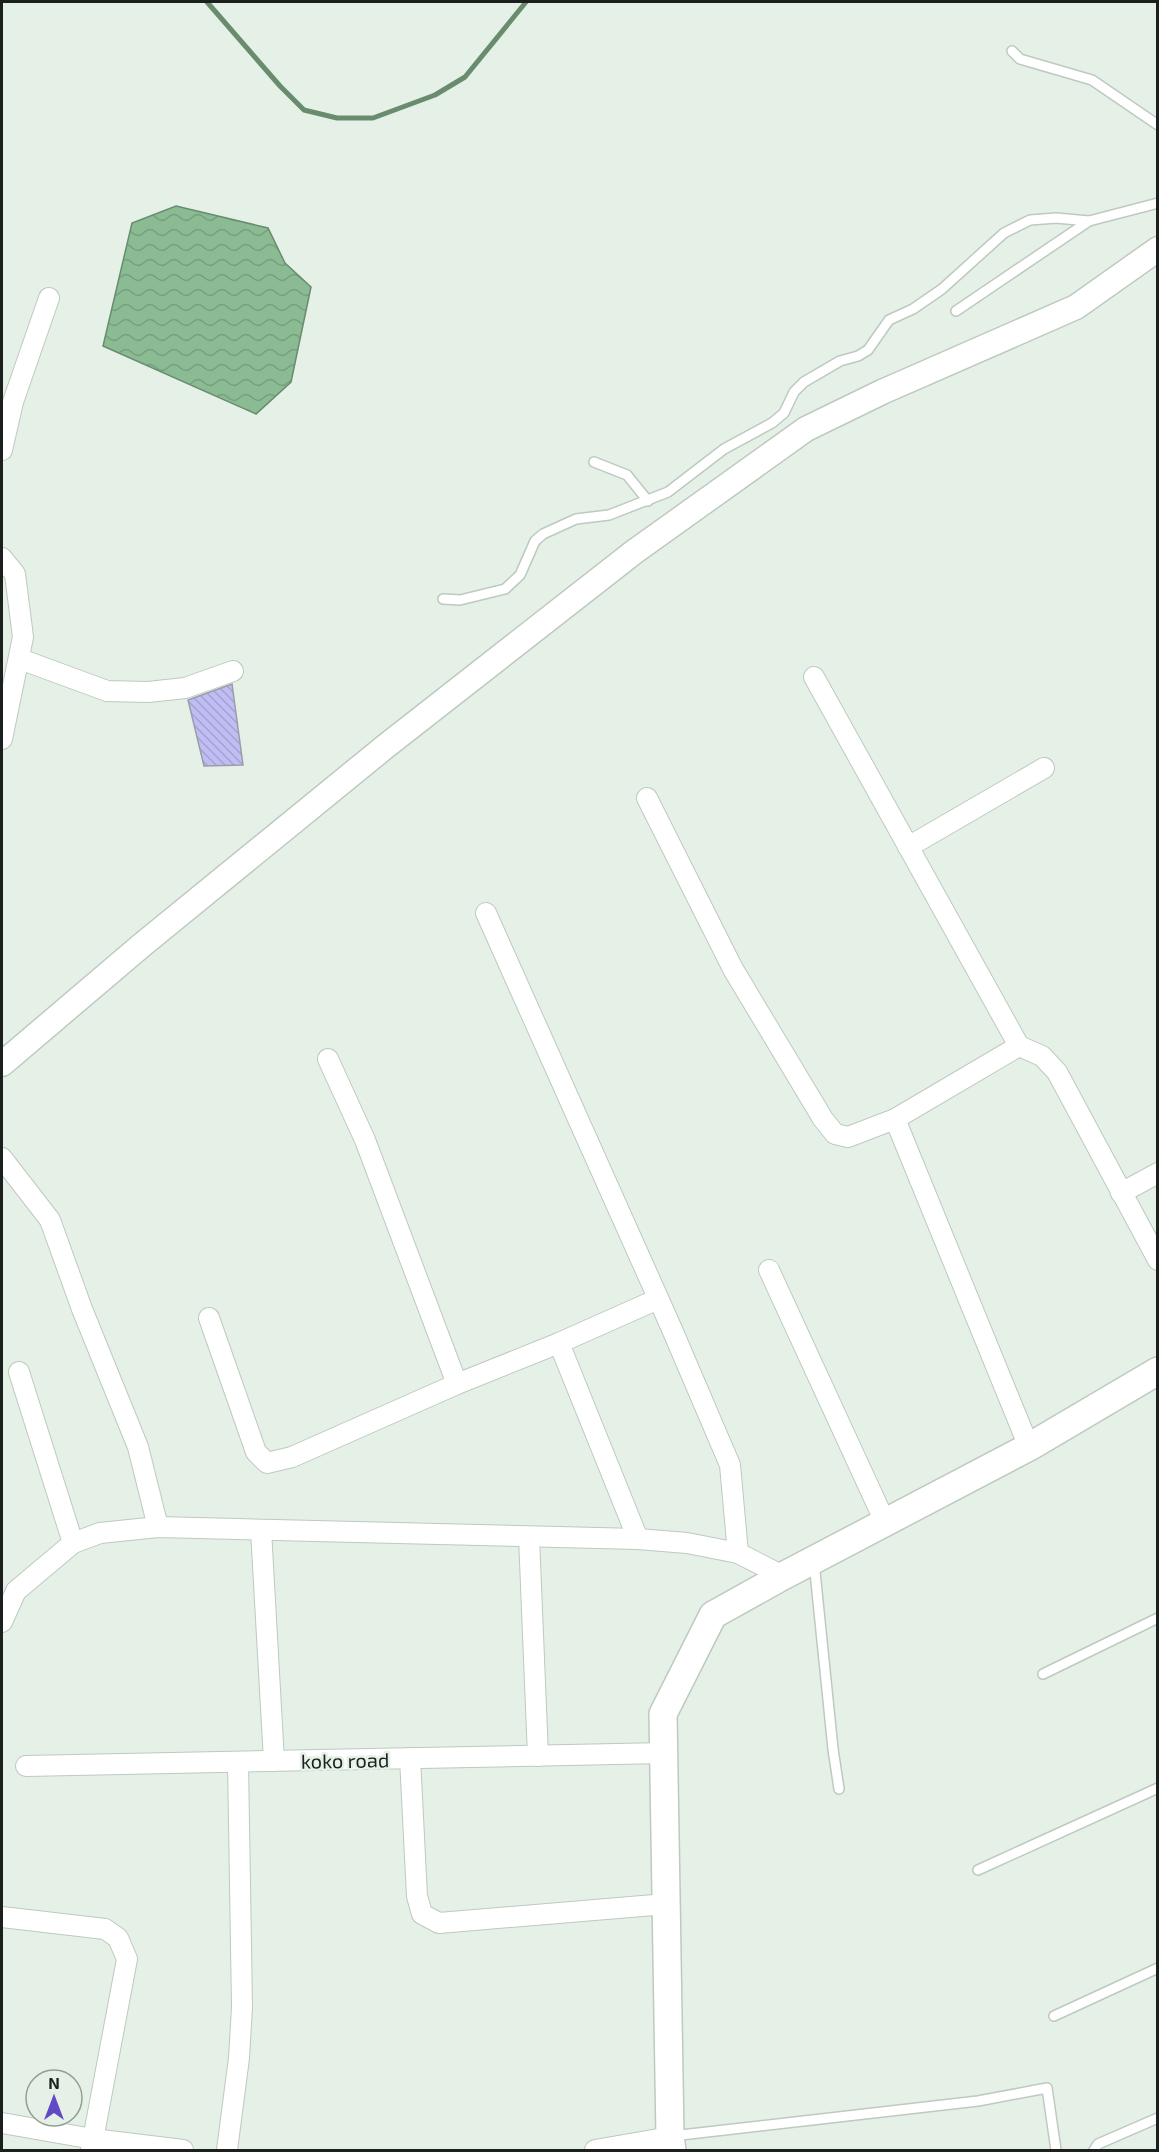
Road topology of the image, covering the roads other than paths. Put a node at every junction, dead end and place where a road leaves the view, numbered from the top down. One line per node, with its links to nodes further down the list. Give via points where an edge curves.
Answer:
1 (1012, 51): 2 (lane, via 1020,59 1092,80)
2 (1158, 126)
3 (1158, 203): 4 (lane)
4 (1089, 221): 7 (lane); 10 (lane, via 1030,220 1004,233 942,289 889,320 868,350 804,382 784,413 772,423 724,449 668,492)
5 (1158, 249): 23 (street, via 1076,307 806,429 634,552 386,746)
6 (49, 298): 8 (street, via 13,402)
7 (956, 311)
8 (2, 450)
9 (594, 462): 10 (lane, via 627,475)
10 (648, 501): 12 (lane, via 609,515 576,519 543,534 520,575 505,589 460,600)
11 (2, 558): 13 (street, via 15,574 23,637)
12 (443, 599)
13 (20, 659): 14 (street, via 106,691 185,688); 16 (street)
14 (233, 671)
15 (814, 677): 19 (street)
16 (2, 739)
17 (1044, 768): 19 (street)
18 (647, 798): 24 (street, via 733,969 834,1134 848,1137)
19 (908, 847): 21 (street)
20 (486, 913): 30 (street)
21 (1019, 1046): 24 (street); 27 (street, via 1042,1056 1057,1072)
22 (328, 1059): 35 (street, via 365,1140)
23 (2, 1064)
24 (895, 1119): 36 (street)
25 (2, 1158): 38 (street, via 50,1220 81,1309 138,1447)
26 (1158, 1173): 27 (street)
27 (1121, 1193): 28 (street)
28 (1158, 1260)
29 (769, 1270): 37 (street)
30 (658, 1299): 32 (street); 43 (street, via 730,1465)
31 (209, 1318): 35 (street, via 255,1452 267,1463 292,1457)
32 (559, 1343): 35 (street); 41 (street)
33 (1158, 1371): 36 (main road)
34 (19, 1372): 42 (street)
35 (457, 1384)
36 (1029, 1448): 37 (main road)
37 (885, 1522): 44 (main road)
38 (158, 1527): 39 (street); 42 (street, via 100,1533)
39 (261, 1530): 40 (street); 53 (street)
40 (529, 1537): 41 (street); 51 (street)
41 (638, 1539): 43 (street)
42 (73, 1543): 46 (street)
43 (738, 1553): 45 (street)
44 (814, 1560): 45 (main road); 57 (lane)
45 (783, 1576): 50 (main road, via 713,1615 663,1714)
46 (9, 1594): 48 (street)
47 (1158, 1618): 49 (lane)
48 (2, 1622)
49 (1043, 1674)
50 (664, 1753): 51 (street, koko road); 59 (main road)
51 (538, 1756): 52 (street, koko road)
52 (410, 1758): 53 (street, koko road); 59 (street, via 417,1896 422,1914 439,1923)
53 (274, 1761): 54 (street, koko road)
54 (238, 1762): 55 (street, koko road); 68 (street, via 242,2007)
55 (26, 1766)
56 (1158, 1788): 58 (lane)
57 (839, 1789)
58 (978, 1870)
59 (666, 1904): 65 (main road)
60 (2, 1917): 66 (street, via 105,1929 118,1938 127,1959)
61 (1158, 1968): 62 (lane)
62 (1054, 2016)
63 (1158, 2118): 71 (lane, via 1098,2144)
64 (2, 2123): 66 (street)
65 (671, 2144): 69 (street); 70 (lane, via 1047,2088)
66 (92, 2145): 67 (street)
67 (183, 2151)
68 (227, 2151)
69 (595, 2151)
70 (1056, 2151)
71 (1094, 2151)

